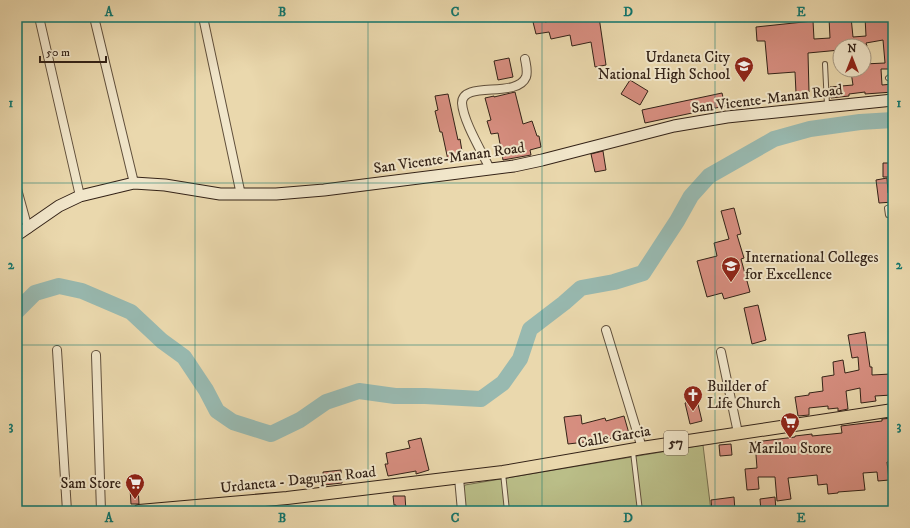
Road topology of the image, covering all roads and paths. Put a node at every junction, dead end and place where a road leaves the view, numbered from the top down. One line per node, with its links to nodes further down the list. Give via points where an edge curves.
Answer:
1 (39, 17): 14 (street)
2 (94, 17): 11 (street)
3 (203, 17): 13 (street)
4 (525, 59): 10 (street, via 527,71 521,84 503,89 475,91 463,100 466,120)
5 (825, 64): 9 (lane)
6 (893, 74): 7 (lane)
7 (888, 78)
8 (893, 100): 9 (street, San Vicente-Manan Road)
9 (827, 107): 10 (street, San Vicente-Manan Road, via 727,117 674,126 542,160)
10 (490, 169): 13 (street, San Vicente-Manan Road, via 324,190)
11 (134, 183): 13 (street, San Vicente-Manan Road); 14 (street, San Vicente-Manan Road)
12 (17, 189): 17 (street)
13 (241, 195)
14 (80, 196): 17 (street, San Vicente-Manan Road, via 59,206)
15 (893, 206): 16 (lane, via 887,208)
16 (888, 215)
17 (28, 229): 18 (street, San Vicente-Manan Road)
18 (17, 235)
19 (606, 330): 25 (street)
20 (57, 350): 28 (street)
21 (721, 352): 24 (street)
22 (96, 355): 29 (street)
23 (893, 410): 24 (main road, Calle Garcia / 57)
24 (738, 433): 25 (main road, Calle Garcia / 57)
25 (637, 449): 26 (main road, Calle Garcia / 57); 33 (lane)
26 (503, 472): 27 (main road, Calle Garcia / 57); 32 (lane)
27 (459, 478): 30 (main road, Urdaneta - Dagupan Road / 57, via 287,498); 31 (street)
28 (67, 511)
29 (101, 511)
30 (139, 511)
31 (462, 511)
32 (507, 511)
33 (640, 511)

